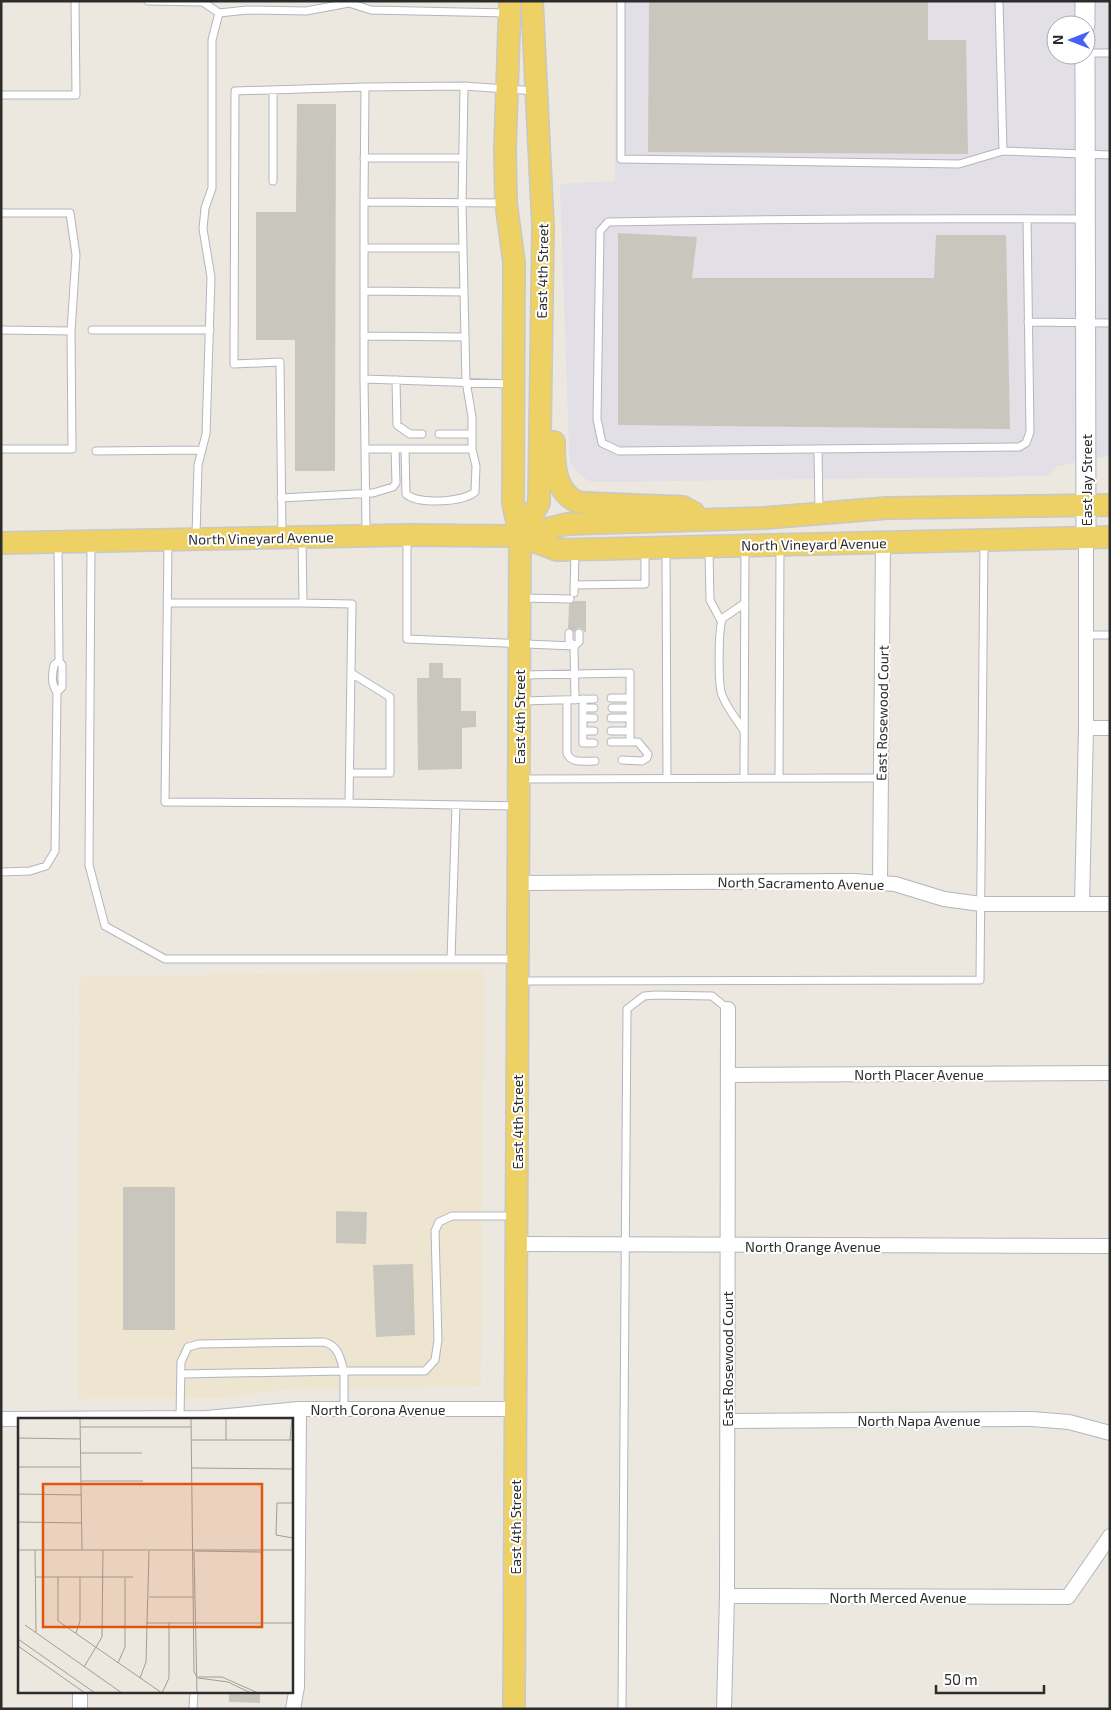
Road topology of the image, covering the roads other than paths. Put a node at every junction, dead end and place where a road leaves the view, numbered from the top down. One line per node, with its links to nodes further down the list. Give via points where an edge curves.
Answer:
1 (75, 1): 18 (lane, via 76,95)
2 (148, 1): 8 (lane, via 203,2)
3 (532, 1): 17 (main road, East 4th Street)
4 (620, 1): 19 (lane, via 621,159 958,164)
5 (999, 1): 19 (lane)
6 (1086, 1): 9 (street)
7 (510, 7): 8 (lane, via 371,10 349,3 306,11); 15 (main road, East 4th Street)
8 (219, 13): 41 (lane, via 212,40 212,188 204,208 203,229 212,277)
9 (1085, 15)
10 (1110, 53): 11 (lane)
11 (1096, 54)
12 (1086, 65): 21 (street, East Jay Street)
13 (464, 86): 14 (lane); 15 (lane); 23 (lane)
14 (365, 87): 16 (lane); 22 (lane)
15 (508, 89): 17 (lane); 26 (main road, East 4th Street)
16 (274, 91): 24 (lane); 61 (lane, via 235,91 234,364 280,362)
17 (537, 91): 33 (main road, East 4th Street)
18 (1, 95)
19 (1003, 151): 21 (lane)
20 (1110, 155): 21 (lane)
21 (1086, 156): 30 (street, East Jay Street)
22 (364, 158): 23 (lane); 25 (lane)
23 (462, 158): 27 (lane)
24 (273, 181)
25 (364, 202): 27 (lane); 31 (lane)
26 (506, 203): 27 (lane); 48 (main road, East 4th Street, via 514,262)
27 (462, 204): 32 (lane)
28 (1, 213): 42 (lane, via 70,213 76,255)
29 (1027, 219): 30 (lane); 36 (lane); 58 (lane, via 608,222 600,231 596,420 602,444 619,451)
30 (1086, 219): 37 (street, East Jay Street)
31 (364, 248): 32 (lane); 34 (lane)
32 (463, 248): 35 (lane)
33 (543, 248): 66 (main road, via 553,279 554,467 563,490 576,502 683,507); 69 (main road, East 4th Street, via 539,503)
34 (364, 291): 35 (lane); 43 (lane)
35 (464, 292): 44 (lane)
36 (1028, 322): 37 (lane); 58 (lane, via 1030,432 1026,443 1019,447)
37 (1085, 323): 38 (lane); 62 (street, East Jay Street)
38 (1110, 323)
39 (1, 330): 42 (lane)
40 (92, 330): 41 (lane)
41 (210, 330): 57 (lane, via 206,434)
42 (71, 331): 52 (lane, via 72,449)
43 (364, 336): 44 (lane); 45 (lane)
44 (465, 337): 47 (lane)
45 (364, 379): 46 (lane); 53 (lane)
46 (396, 380): 47 (lane); 49 (lane, via 397,425 410,434)
47 (466, 381): 48 (lane); 51 (lane)
48 (513, 384): 69 (main road, East 4th Street, via 513,503)
49 (422, 434)
50 (439, 434): 51 (lane)
51 (472, 434): 56 (lane)
52 (1, 449)
53 (365, 449): 54 (lane); 60 (lane)
54 (395, 449): 55 (lane); 60 (lane, via 396,483 381,492)
55 (405, 449): 56 (lane); 56 (lane, via 406,494 416,500 468,498 475,492 476,466)
56 (472, 449)
57 (202, 450): 59 (lane); 73 (lane, via 198,466)
58 (818, 450): 65 (lane)
59 (96, 451)
60 (366, 494): 61 (lane); 68 (lane)
61 (281, 498): 70 (lane)
62 (1086, 505): 63 (main road, North Vineyard Avenue); 64 (main road, North Vineyard Avenue); 72 (street, East Jay Street)
63 (1110, 505)
64 (888, 508): 65 (main road, North Vineyard Avenue); 80 (main road, via 859,524 768,530 756,535)
65 (818, 512): 66 (main road, North Vineyard Avenue)
66 (707, 520): 69 (main road, North Vineyard Avenue, via 567,524)
67 (407, 535): 68 (main road, North Vineyard Avenue); 69 (main road, North Vineyard Avenue); 98 (lane, via 407,639)
68 (366, 536): 70 (main road, North Vineyard Avenue)
69 (520, 536): 85 (main road, North Vineyard Avenue, via 557,550); 87 (main road, East 4th Street)
70 (292, 537): 73 (main road, North Vineyard Avenue); 91 (lane)
71 (1110, 537): 72 (main road, North Vineyard Avenue)
72 (1086, 538): 75 (main road, North Vineyard Avenue); 96 (street, East Jay Street)
73 (196, 539): 74 (main road, North Vineyard Avenue)
74 (168, 540): 77 (main road, North Vineyard Avenue); 90 (lane)
75 (984, 540): 78 (main road, North Vineyard Avenue); 141 (lane)
76 (58, 542): 77 (main road, North Vineyard Avenue); 79 (main road, North Vineyard Avenue); 138 (lane, via 62,687 57,692 55,851 46,866 30,872)
77 (91, 542): 144 (lane, via 89,866 105,926 166,958)
78 (883, 542): 81 (main road, North Vineyard Avenue); 132 (street, East Rosewood Court)
79 (1, 543)
80 (745, 546): 81 (main road, North Vineyard Avenue); 83 (main road, North Vineyard Avenue); 92 (lane)
81 (780, 546): 131 (lane)
82 (666, 547): 83 (main road, North Vineyard Avenue); 84 (main road, North Vineyard Avenue); 134 (lane)
83 (709, 547): 93 (lane, via 710,600)
84 (645, 548): 85 (main road, North Vineyard Avenue); 86 (lane, via 645,584)
85 (575, 549): 86 (lane)
86 (574, 584): 88 (lane)
87 (519, 598): 88 (lane); 98 (main road, East 4th Street)
88 (571, 598): 89 (lane)
89 (580, 601)
90 (168, 603): 91 (lane); 135 (lane, via 165,802)
91 (303, 603): 100 (lane, via 352,604)
92 (745, 603): 93 (lane); 123 (lane)
93 (721, 622): 123 (lane, via 720,690)
94 (569, 633): 99 (lane, via 569,641)
95 (579, 633): 99 (lane, via 579,642)
96 (1086, 635): 97 (lane); 117 (street, East Jay Street)
97 (1110, 635)
98 (519, 643): 99 (lane); 101 (main road, East 4th Street)
99 (574, 646): 102 (lane)
100 (351, 673): 129 (lane); 129 (lane, via 390,697 390,773)
101 (519, 675): 102 (lane); 108 (main road, East 4th Street)
102 (575, 675): 104 (lane, via 630,673); 105 (lane)
103 (611, 698): 104 (lane)
104 (630, 698): 112 (lane)
105 (579, 699): 106 (lane); 107 (lane); 109 (lane)
106 (594, 699)
107 (567, 700): 108 (lane); 128 (lane, via 566,753 573,760)
108 (519, 701): 133 (main road, East 4th Street)
109 (583, 708): 110 (lane); 113 (lane)
110 (594, 708)
111 (612, 708): 112 (lane)
112 (630, 708): 116 (lane)
113 (583, 718): 114 (lane); 119 (lane)
114 (594, 718)
115 (611, 718): 116 (lane)
116 (630, 718): 122 (lane)
117 (1086, 728): 118 (street); 142 (street, East Jay Street)
118 (1110, 728)
119 (583, 731): 120 (lane); 126 (lane, via 583,743)
120 (594, 731)
121 (611, 731): 122 (lane)
122 (630, 731): 125 (lane)
123 (744, 731): 130 (lane)
124 (611, 742): 125 (lane)
125 (630, 742): 127 (lane, via 643,746 647,758)
126 (594, 743)
127 (622, 760)
128 (595, 761)
129 (350, 773): 135 (lane)
130 (744, 778): 131 (lane); 134 (lane)
131 (779, 778): 132 (lane)
132 (881, 778): 140 (street, East Rosewood Court)
133 (519, 779): 134 (lane); 137 (main road, East 4th Street)
134 (667, 779)
135 (349, 803): 136 (lane)
136 (456, 805): 137 (lane); 144 (lane)
137 (520, 806): 139 (main road, East 4th Street)
138 (1, 872)
139 (520, 882): 140 (street, North Sacramento Avenue); 145 (main road, East 4th Street)
140 (880, 882): 141 (street, North Sacramento Avenue, via 944,899)
141 (981, 904): 142 (street, North Sacramento Avenue); 146 (lane, via 980,980)
142 (1082, 904): 143 (street, North Sacramento Avenue)
143 (1110, 904)
144 (451, 959): 145 (lane)
145 (518, 959): 146 (main road, East 4th Street)
146 (518, 981): 150 (main road, East 4th Street)
147 (728, 1009): 149 (street, East Rosewood Court); 152 (lane, via 712,996 644,996 627,1009)
148 (1110, 1074): 149 (street, North Placer Avenue)
149 (728, 1075): 153 (street, East Rosewood Court)
150 (517, 1216): 151 (main road, East 4th Street); 155 (lane, via 452,1216 439,1222 435,1230 438,1340 435,1360 430,1368 417,1371)
151 (517, 1244): 152 (street, North Orange Avenue); 157 (main road, East 4th Street)
152 (625, 1245): 153 (street, North Orange Avenue); 175 (lane)
153 (726, 1246): 154 (street, North Orange Avenue); 165 (street, East Rosewood Court)
154 (1110, 1246)
155 (344, 1371): 156 (lane); 156 (lane, via 338,1352 330,1344 230,1343 188,1347 181,1362); 159 (lane)
156 (181, 1374): 161 (lane)
157 (516, 1408): 159 (street, North Corona Avenue); 174 (main road, East 4th Street)
158 (299, 1409): 159 (street, North Corona Avenue); 162 (street, North Corona Avenue); 173 (street, via 297,1687)
159 (344, 1409)
160 (81, 1418): 161 (street, North Corona Avenue)
161 (180, 1418): 162 (street, North Corona Avenue)
162 (196, 1418)
163 (1, 1419): 164 (street, North Corona Avenue)
164 (18, 1419)
165 (726, 1421): 166 (street, North Napa Avenue, via 1032,1420 1069,1422); 168 (street, East Rosewood Court)
166 (1110, 1433)
167 (1110, 1536): 168 (street, North Merced Avenue, via 1068,1597)
168 (727, 1596): 176 (street, East Rosewood Court)
169 (80, 1692): 171 (street)
170 (194, 1692): 172 (lane)
171 (80, 1709)
172 (194, 1709)
173 (293, 1709)
174 (514, 1709)
175 (622, 1709)
176 (724, 1709)

